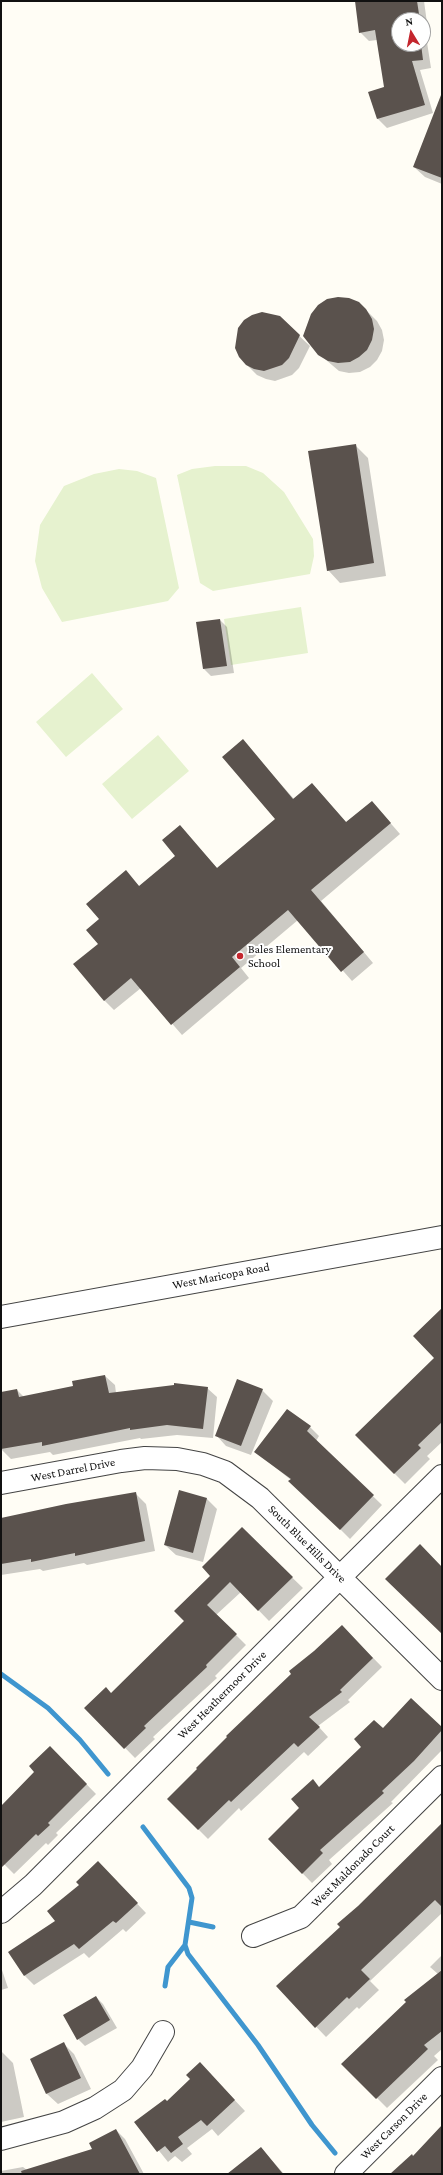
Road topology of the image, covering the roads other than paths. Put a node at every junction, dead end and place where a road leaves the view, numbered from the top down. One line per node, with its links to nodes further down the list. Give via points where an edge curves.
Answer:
1 (442, 1237): 2 (street, West Maricopa Road)
2 (1, 1317)
3 (144, 1458): 5 (street, West Darrel Drive); 6 (street, South Blue Hills Drive, via 203,1464 225,1472 260,1498)
4 (442, 1476): 6 (street, West Heathermoor Drive)
5 (1, 1483)
6 (340, 1577): 7 (street, South Blue Hills Drive); 9 (street, West Heathermoor Drive, via 33,1885)
7 (442, 1678)
8 (442, 1777): 10 (street, West Maldonado Court, via 301,1917)
9 (1, 1912)
10 (253, 1936)
11 (163, 2032): 13 (street, via 142,2068 123,2090 95,2108 64,2122)
12 (442, 2078): 14 (street, West Carson Drive)
13 (1, 2138)
14 (346, 2174)

